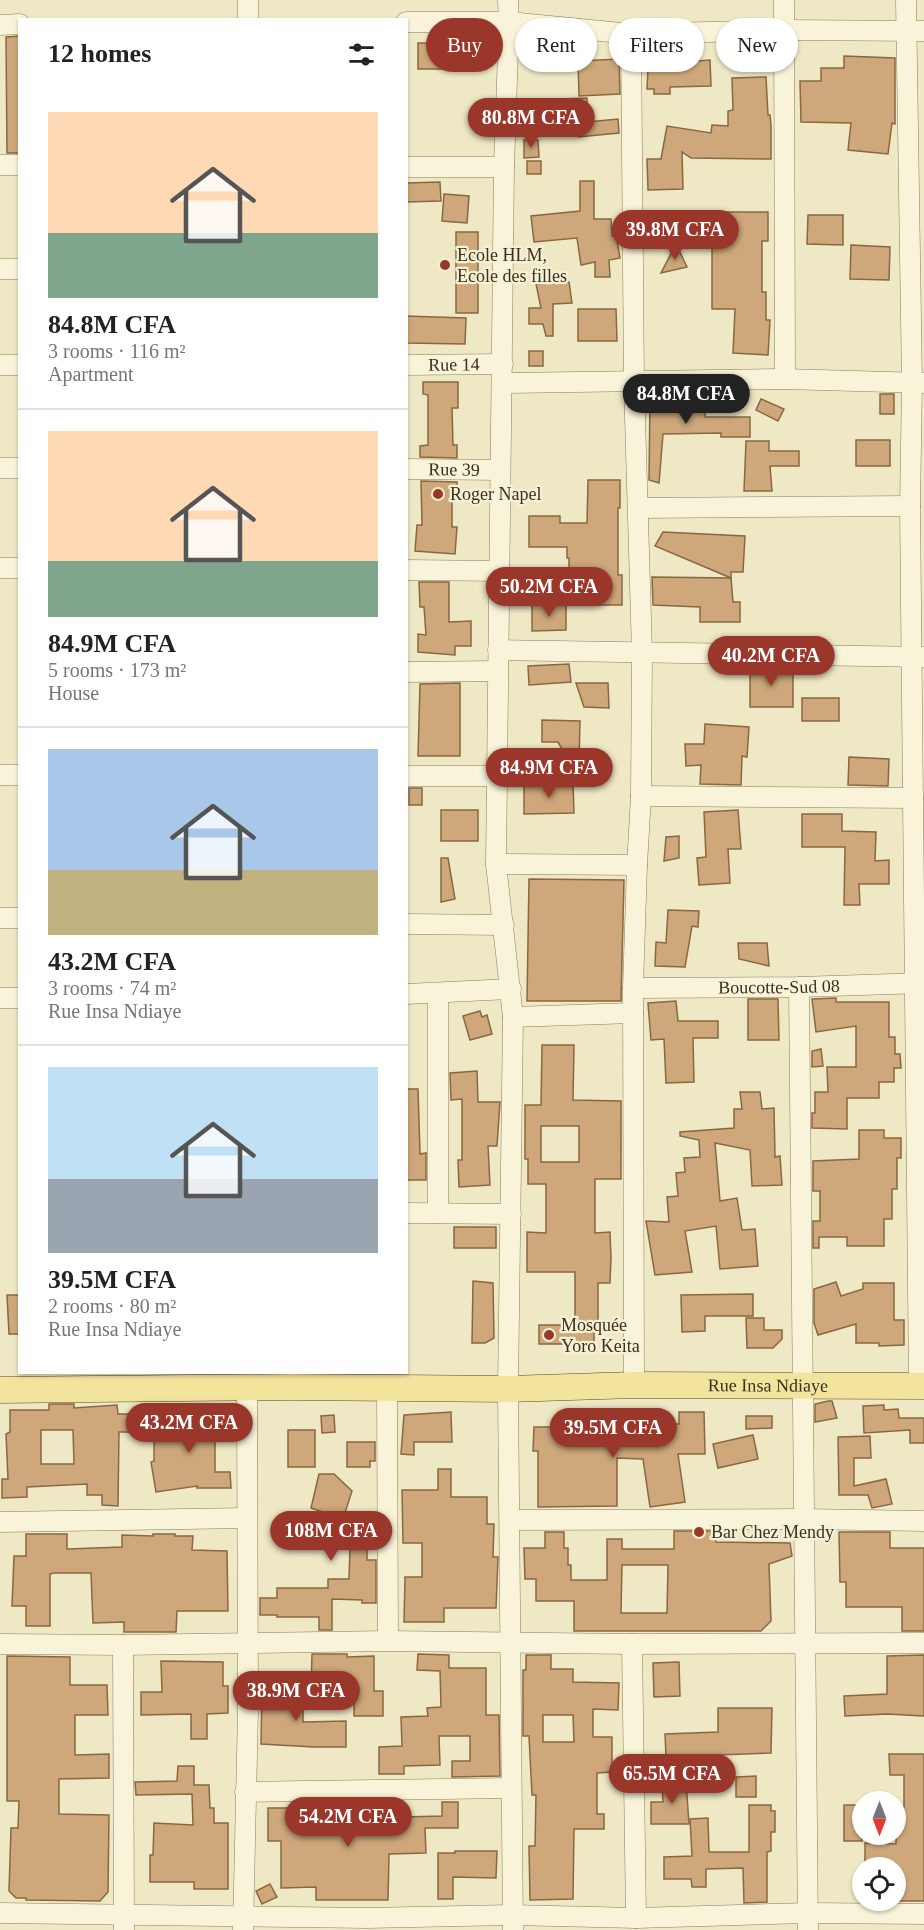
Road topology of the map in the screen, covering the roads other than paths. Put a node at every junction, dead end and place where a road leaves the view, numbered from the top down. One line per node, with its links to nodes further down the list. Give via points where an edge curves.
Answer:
1 (248, 0): 5 (street)
2 (508, 0): 8 (street)
3 (784, 0): 6 (street)
4 (906, 0): 12 (street)
5 (248, 18)
6 (784, 18)
7 (408, 22): 8 (street)
8 (509, 22): 13 (street); 19 (street)
9 (18, 24): 10 (street)
10 (0, 25)
11 (798, 30): 12 (street)
12 (915, 31): 28 (street)
13 (609, 32)
14 (631, 72): 27 (street)
15 (784, 72): 26 (street)
16 (0, 165): 17 (street)
17 (18, 165)
18 (408, 167): 19 (street)
19 (504, 167): 25 (street)
20 (0, 269): 21 (street)
21 (18, 269)
22 (0, 365): 23 (street)
23 (18, 365)
24 (408, 365): 25 (street, Rue 14)
25 (503, 374): 27 (street, Rue 14); 32 (street)
26 (785, 379): 27 (street, Rue 14); 28 (street, Rue 14)
27 (634, 383): 34 (street)
28 (918, 383): 33 (street)
29 (0, 468): 30 (street)
30 (18, 468)
31 (408, 470): 32 (street, Rue 39)
32 (500, 470): 38 (street)
33 (910, 506): 34 (street); 41 (street)
34 (639, 508): 40 (street)
35 (0, 568): 36 (street)
36 (18, 568)
37 (408, 570): 38 (street)
38 (500, 571): 39 (street)
39 (498, 650): 40 (street); 42 (street)
40 (642, 653): 41 (street); 48 (street)
41 (918, 656): 49 (street)
42 (497, 671): 43 (street); 47 (street)
43 (408, 672)
44 (0, 775): 45 (street)
45 (18, 775)
46 (408, 776): 47 (street)
47 (497, 776): 50 (street)
48 (641, 796): 49 (street); 51 (street)
49 (913, 798): 56 (street)
50 (496, 864): 51 (street); 55 (street)
51 (637, 865): 58 (street)
52 (0, 918): 53 (street)
53 (18, 918)
54 (408, 924): 55 (street)
55 (504, 925): 59 (street)
56 (920, 983): 57 (street, Boucotte-Sud 08); 72 (street)
57 (799, 987): 58 (street, Boucotte-Sud 08); 74 (street)
58 (633, 988): 64 (street)
59 (511, 989): 60 (street); 65 (street)
60 (438, 993): 61 (street); 67 (street)
61 (408, 994)
62 (0, 998): 63 (street)
63 (18, 998)
64 (633, 1013): 65 (street); 71 (street)
65 (513, 1017): 68 (street)
66 (408, 1213): 67 (street)
67 (438, 1213): 68 (street)
68 (511, 1214): 76 (street)
69 (148, 1380): 75 (main road, Rue Insa Ndiaye); 77 (main road, Rue Insa Ndiaye)
70 (292, 1380): 73 (main road, Rue Insa Ndiaye); 75 (main road, Rue Insa Ndiaye)
71 (634, 1385): 74 (main road, Rue Insa Ndiaye); 76 (main road, Rue Insa Ndiaye)
72 (922, 1386): 74 (main road, Rue Insa Ndiaye)
73 (387, 1387): 76 (main road, Rue Insa Ndiaye); 83 (street)
74 (802, 1387): 79 (street)
75 (247, 1388): 78 (street)
76 (508, 1389): 80 (street)
77 (0, 1390)
78 (246, 1518): 81 (street); 86 (street)
79 (803, 1519): 80 (street); 82 (street); 85 (street)
80 (510, 1520): 84 (street)
81 (0, 1521)
82 (924, 1521)
83 (388, 1641): 84 (street); 86 (street)
84 (510, 1642): 89 (street); 91 (street)
85 (804, 1642): 87 (street); 89 (street); 96 (street)
86 (248, 1643): 90 (street); 92 (street)
87 (924, 1643)
88 (0, 1644): 90 (street)
89 (632, 1644): 95 (street)
90 (123, 1645): 97 (street)
91 (511, 1788): 92 (street); 99 (street)
92 (245, 1792): 98 (street)
93 (0, 1913): 97 (street)
94 (924, 1914): 96 (street)
95 (636, 1918): 96 (street); 99 (street)
96 (808, 1921)
97 (124, 1922): 98 (street)
98 (243, 1922): 100 (street)
99 (513, 1922): 100 (street)
100 (368, 1924)

